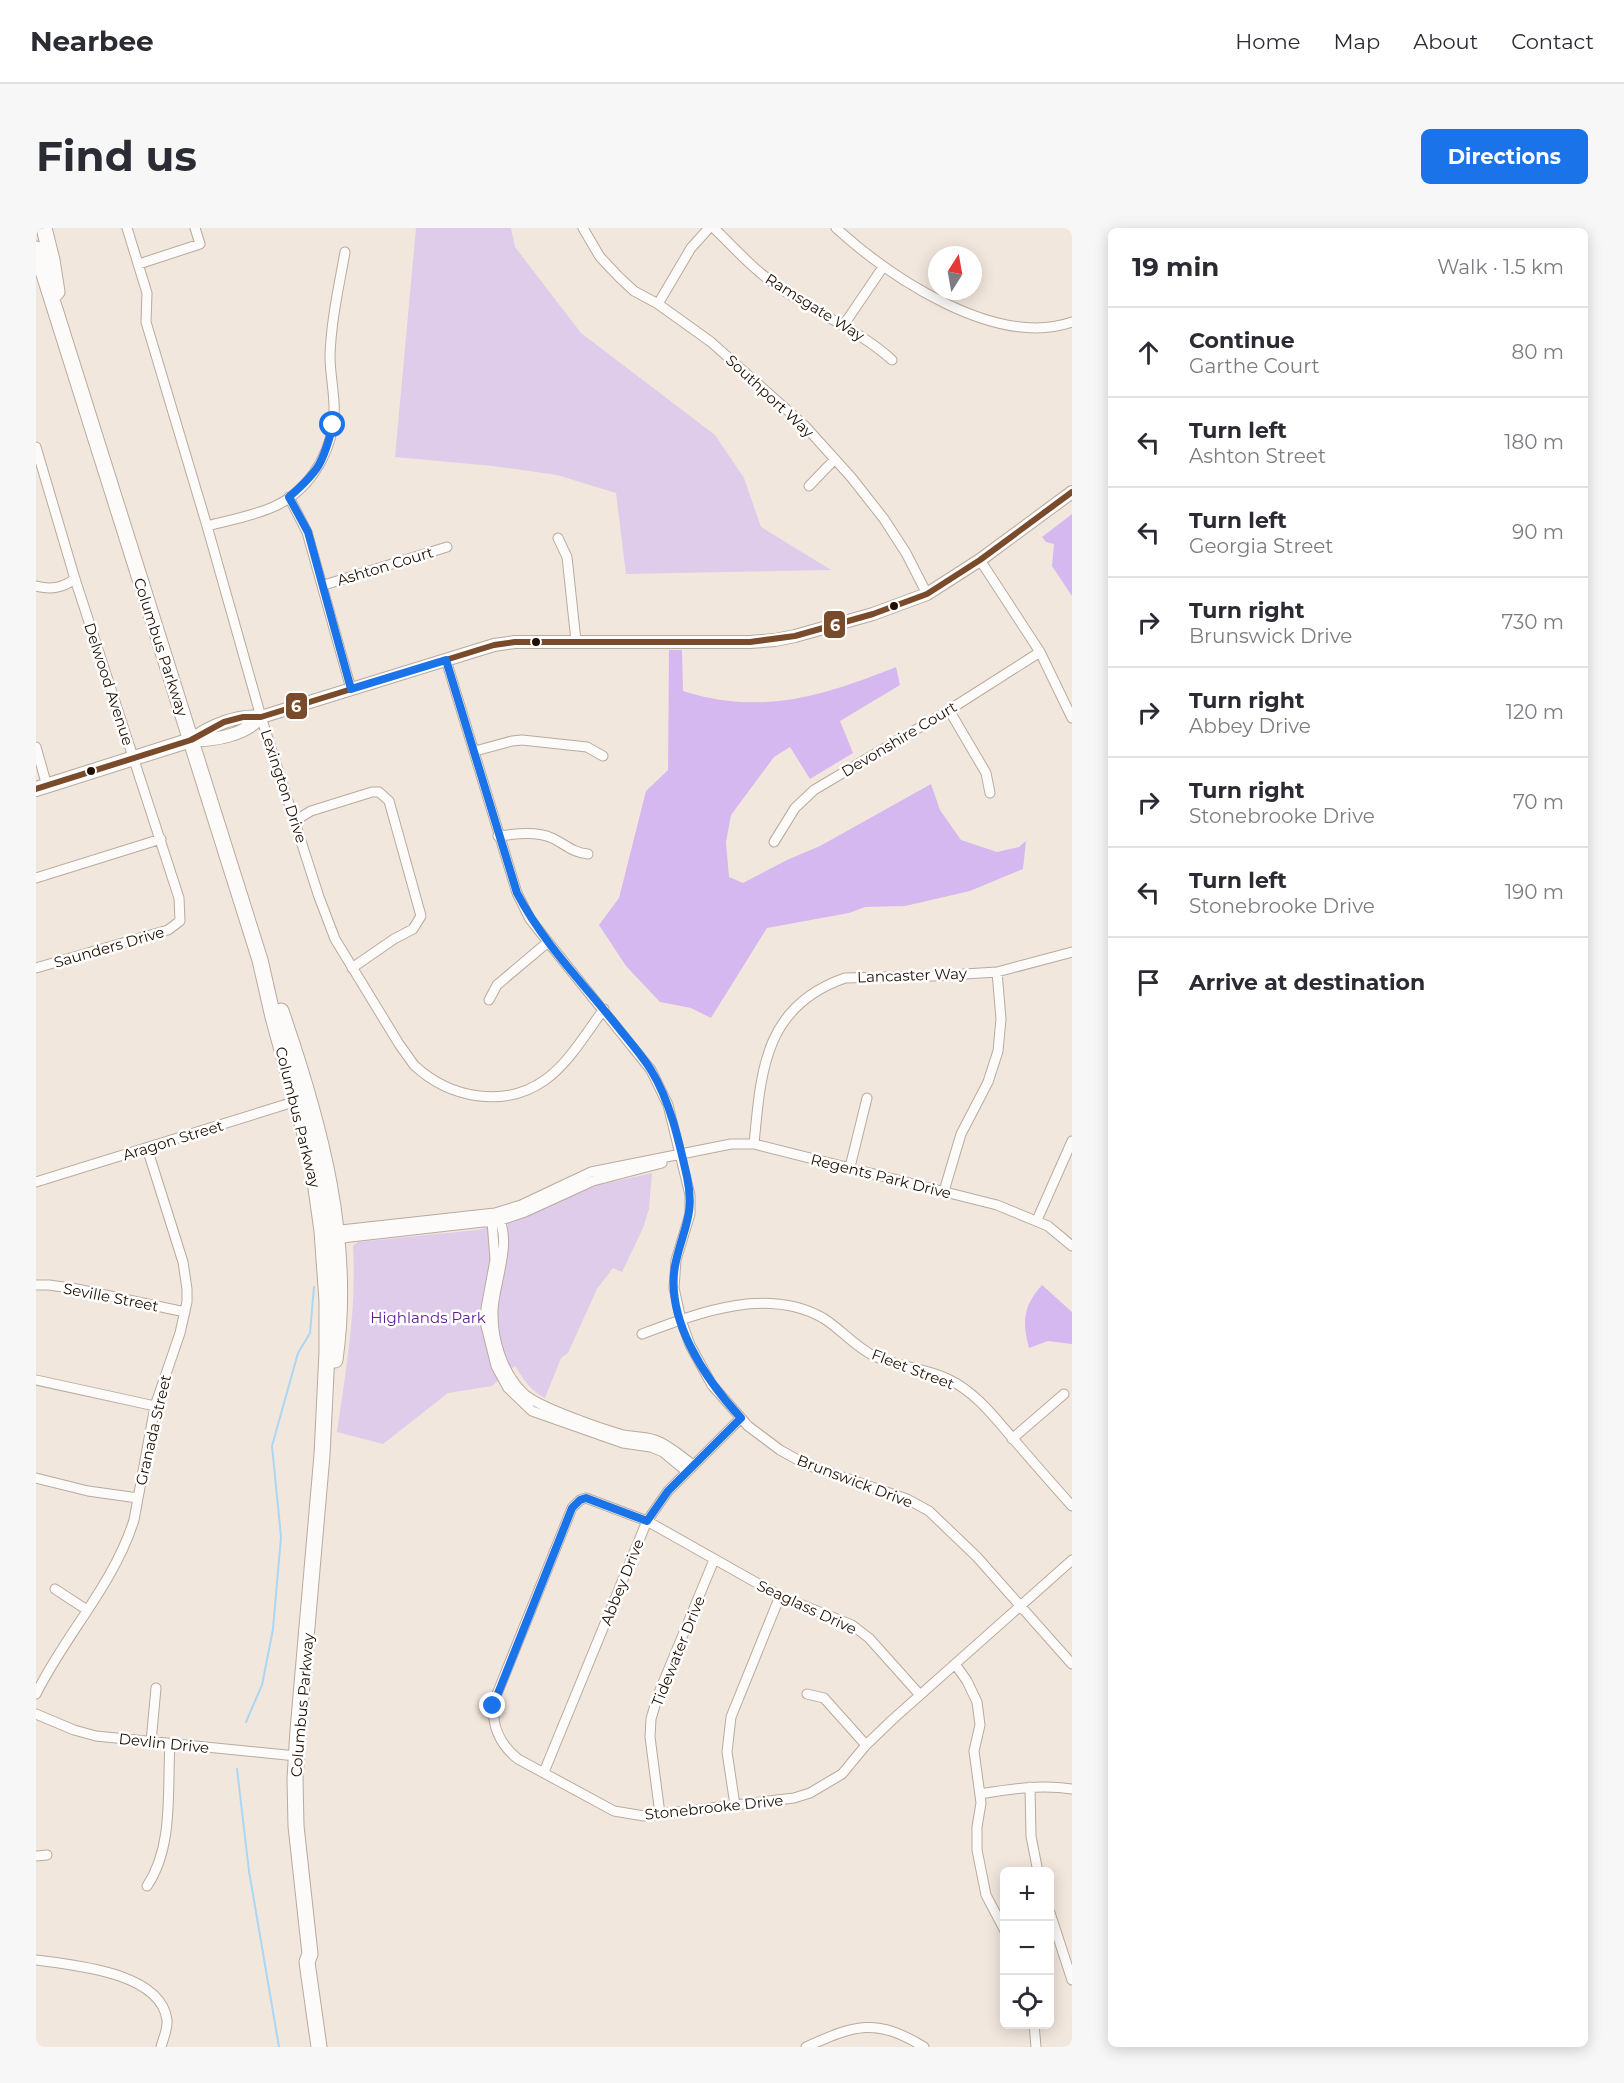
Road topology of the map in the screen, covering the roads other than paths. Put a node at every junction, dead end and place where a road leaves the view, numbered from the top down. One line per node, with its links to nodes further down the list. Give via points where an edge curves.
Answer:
1 (44, 228): 14 (main road, Columbus Parkway)
2 (128, 228): 9 (street, Lexington Drive)
3 (195, 228): 9 (street, via 200,244)
4 (583, 228): 11 (street, Southport Way, via 600,257 618,277)
5 (712, 228): 11 (street, via 691,248); 13 (street, Ramsgate Way, via 783,290)
6 (836, 228): 10 (street)
7 (36, 249): 14 (main road, Columbus Parkway)
8 (345, 252): 20 (street, via 330,359 333,425 317,471)
9 (139, 264): 21 (street, Lexington Drive, via 147,293 146,322)
10 (883, 267): 12 (street, via 944,302 989,321 1027,329 1060,327); 13 (street)
11 (658, 304): 17 (street, Southport Way, via 711,342 804,425)
12 (1072, 322)
13 (843, 326): 15 (street, Ramsgate Way)
14 (63, 334): 36 (main road, Columbus Parkway)
15 (892, 360)
16 (36, 447): 25 (street, Delwood Avenue)
17 (835, 459): 18 (street); 28 (street, Southport Way, via 884,519)
18 (809, 486)
19 (1072, 492): 24 (street)
20 (289, 497): 21 (street, via 274,507); 26 (street, via 308,532)
21 (207, 526): 34 (street, Lexington Drive)
22 (558, 538): 29 (street, via 567,556)
23 (447, 547): 26 (street, Ashton Court)
24 (980, 560): 28 (street); 30 (street)
25 (75, 579): 27 (street, via 54,589); 40 (street, Delwood Avenue)
26 (324, 585): 32 (street)
27 (36, 586)
28 (927, 594): 29 (street, via 873,614 775,640)
29 (576, 641): 31 (street, via 494,645)
30 (1040, 652): 33 (street, Devonshire Court); 35 (street)
31 (446, 660): 32 (street); 38 (street, Brunswick Drive)
32 (351, 689): 34 (street)
33 (949, 710): 42 (street, via 986,773); 46 (street, Devonshire Court, via 813,790 795,808)
34 (261, 717): 36 (street, via 249,716 205,729); 43 (street, Lexington Drive)
35 (1072, 718)
36 (191, 740): 40 (main road); 58 (main road, Columbus Parkway, via 260,960 274,992)
37 (36, 747): 41 (street)
38 (475, 751): 39 (street, via 512,741 531,741 587,747); 44 (street, Brunswick Drive)
39 (603, 756)
40 (132, 758): 41 (main road); 45 (street, Delwood Avenue)
41 (41, 787)
42 (990, 794)
43 (296, 820): 53 (street, Lexington Drive, via 319,897 335,939); 53 (street, via 311,811 372,792 379,792 389,801 421,916 413,929)
44 (498, 836): 47 (street, via 543,835 577,853); 50 (street, Brunswick Drive, via 517,893)
45 (161, 839): 48 (street); 49 (street, Delwood Avenue, via 179,898)
46 (774, 842)
47 (588, 854)
48 (36, 878)
49 (180, 921): 52 (street, Saunders Drive, via 168,930)
50 (548, 942): 55 (street, via 497,985); 56 (street, Brunswick Drive)
51 (1072, 952): 54 (street, Lancaster Way)
52 (36, 968)
53 (352, 968): 56 (street, Lexington Drive, via 414,1065 438,1083 480,1097 496,1098 545,1080 571,1054)
54 (997, 972): 60 (street, Lancaster Way, via 845,978 815,992 790,1013 771,1041); 65 (street, via 1001,1019 998,1051 988,1082 961,1134)
55 (489, 1000)
56 (604, 1009): 62 (street, Brunswick Drive, via 660,1086)
57 (867, 1098): 63 (street)
58 (303, 1099): 61 (street, Aragon Street); 68 (main road, Columbus Parkway, via 323,1145)
59 (1072, 1141): 67 (street)
60 (754, 1144): 62 (street, Regents Park Drive, via 731,1144); 63 (street, Regents Park Drive)
61 (147, 1148): 64 (street, Aragon Street); 71 (street, Granada Street, via 187,1276)
62 (681, 1155): 66 (street, Regents Park Drive, via 591,1172); 72 (street, Brunswick Drive, via 690,1195 690,1214 674,1272)
63 (850, 1167): 65 (street, Regents Park Drive)
64 (36, 1182)
65 (944, 1191): 67 (street, Regents Park Drive)
66 (496, 1218): 68 (street, Regents Park Drive); 79 (street, via 503,1260 493,1308 494,1328 503,1363 515,1384 536,1404 625,1435 667,1445)
67 (1037, 1220): 69 (street, Regents Park Drive)
68 (330, 1235): 100 (main road, Columbus Parkway, via 341,1275 340,1320 322,1455)
69 (1072, 1246)
70 (36, 1285): 71 (street, Seville Street, via 77,1289)
71 (185, 1312): 76 (street, Granada Street)
72 (681, 1320): 73 (street, Fleet Street); 77 (street, Brunswick Drive, via 712,1385); 78 (street, Fleet Street, via 752,1303 770,1302 805,1310 838,1328 871,1355 948,1379 986,1407)
73 (642, 1334)
74 (36, 1380): 76 (street)
75 (1064, 1394): 78 (street)
76 (155, 1406): 81 (street, Granada Street)
77 (741, 1418): 79 (street, Abbey Drive); 88 (street, Brunswick Drive, via 807,1466 907,1499 929,1511)
78 (1012, 1439): 82 (street, Fleet Street)
79 (690, 1468): 83 (street, Abbey Drive)
80 (36, 1478): 81 (street)
81 (138, 1498): 89 (street, Granada Street, via 128,1538)
82 (1072, 1506)
83 (647, 1521): 84 (street, Seaglass Drive); 101 (street, Abbey Drive); 101 (street, Stonebrooke Drive, via 586,1498 572,1508 493,1706 494,1725 503,1744 518,1759)
84 (714, 1560): 87 (street, Seaglass Drive); 106 (street, Tidewater Drive, via 651,1719)
85 (1072, 1560): 88 (street)
86 (55, 1589): 89 (street)
87 (780, 1596): 95 (street, Seaglass Drive, via 852,1625 869,1638); 105 (street, via 731,1717 727,1752)
88 (1020, 1606): 90 (street, Stonebrooke Drive); 91 (street, Brunswick Drive)
89 (87, 1610): 93 (street, Granada Street)
90 (955, 1664): 95 (street, Stonebrooke Drive); 104 (street, via 977,1702 980,1725 974,1751)
91 (1072, 1664)
92 (156, 1688): 97 (street)
93 (36, 1694)
94 (807, 1694): 99 (street, via 824,1698)
95 (920, 1695): 99 (street, Stonebrooke Drive)
96 (36, 1714): 97 (street, Devlin Drive, via 96,1736)
97 (152, 1742): 98 (street, Devlin Drive)
98 (170, 1744): 100 (street, Devlin Drive); 110 (street, via 164,1844 157,1871)
99 (866, 1745): 105 (street, Stonebrooke Drive, via 842,1774 810,1793)
100 (296, 1756): 113 (main road, Columbus Parkway, via 296,1826)
101 (543, 1772): 106 (street, Stonebrooke Drive, via 614,1811 644,1816)
102 (1030, 1787): 103 (street); 104 (street); 109 (street, via 1031,1836)
103 (1072, 1789)
104 (980, 1794): 112 (street, via 977,1850 986,1895)
105 (735, 1805): 106 (street, Stonebrooke Drive)
106 (660, 1814)
107 (47, 1855): 108 (street)
108 (36, 1856)
109 (1037, 1867)
110 (147, 1886)
111 (1053, 1921): 115 (street)
112 (1000, 1922)
113 (310, 1954): 119 (main road, Columbus Parkway, via 307,1962); 120 (main road, Columbus Parkway, via 315,1960)
114 (36, 1960): 118 (street, via 115,1975 152,1992 159,1998 167,2019)
115 (1072, 1980)
116 (1034, 2029): 124 (street)
117 (831, 2036): 121 (street); 122 (street); 123 (street, via 851,2028 870,2027 898,2033)
118 (161, 2047)
119 (319, 2047)
120 (329, 2047)
121 (806, 2047)
122 (835, 2047)
123 (924, 2047)
124 (1036, 2047)

